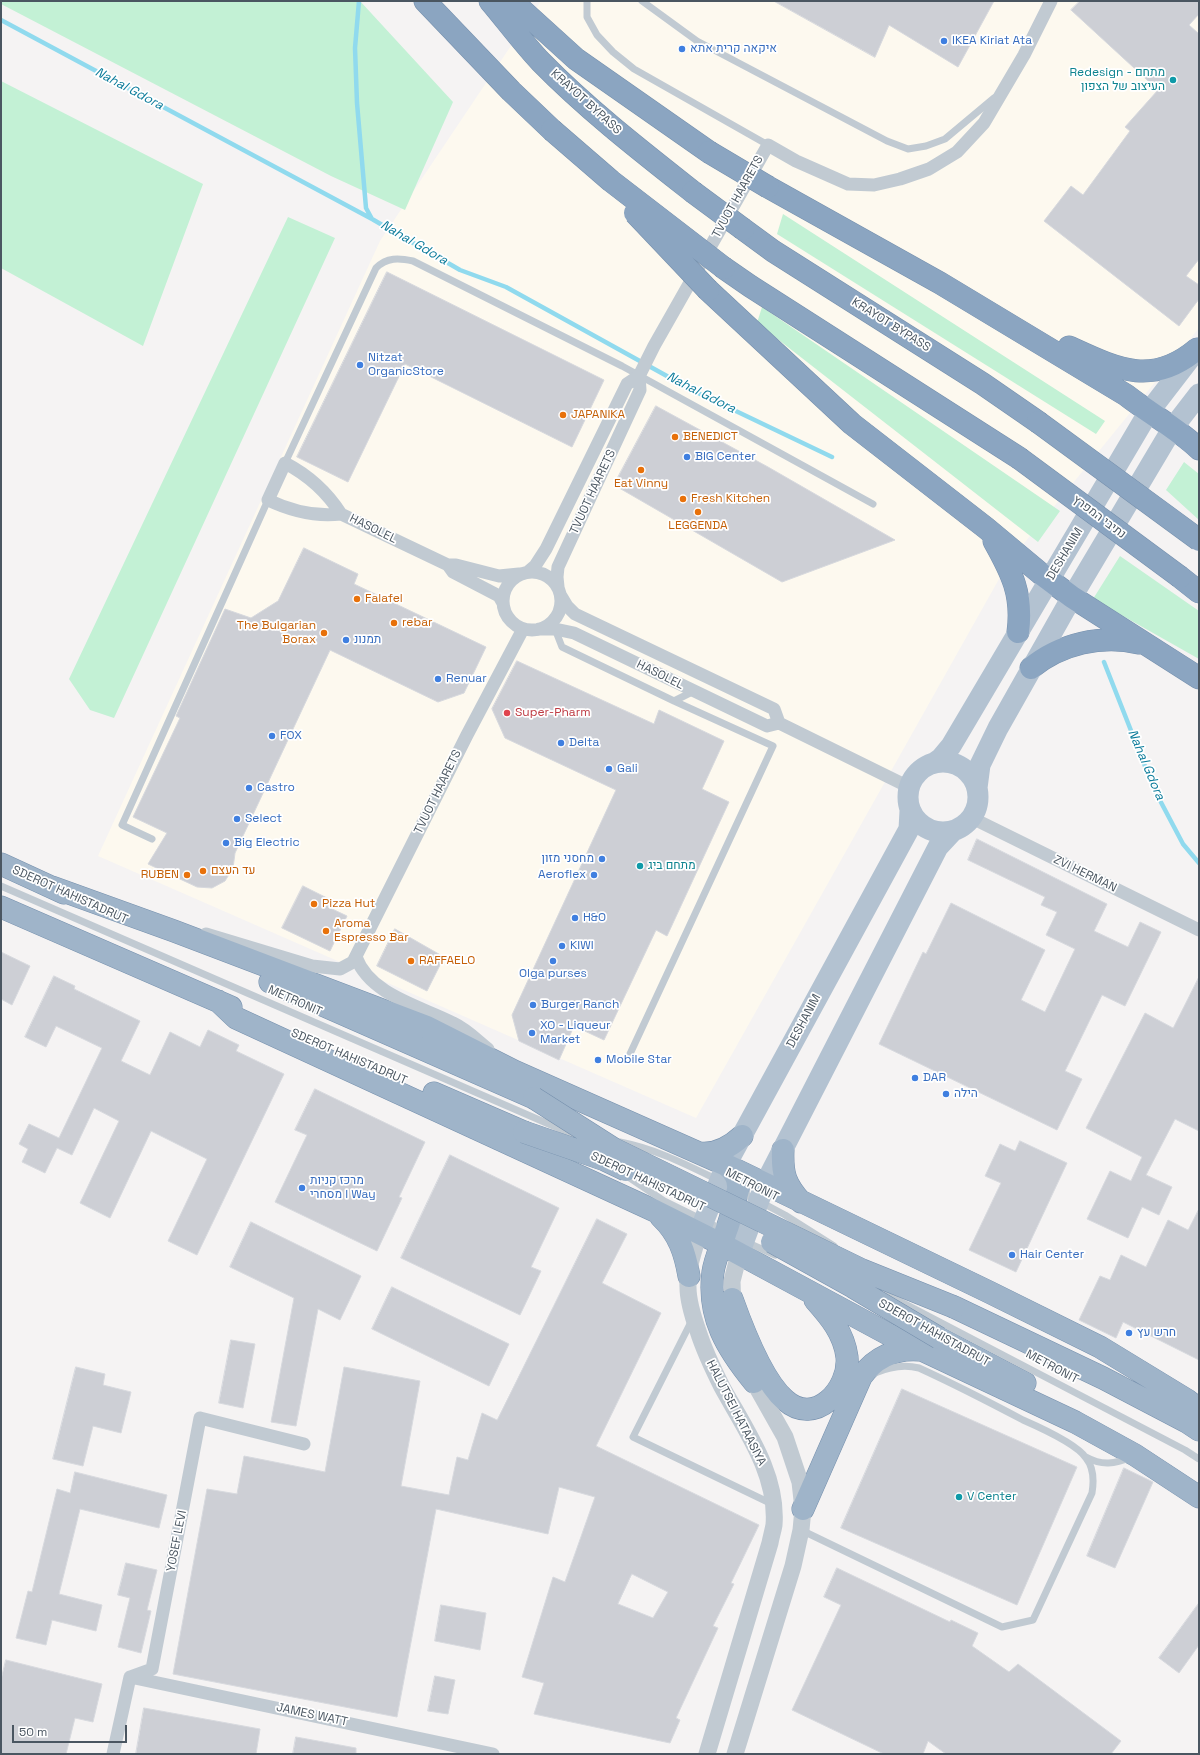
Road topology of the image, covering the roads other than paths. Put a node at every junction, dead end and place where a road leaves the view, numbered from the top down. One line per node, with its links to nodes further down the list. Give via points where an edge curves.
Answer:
1 (425, 1): 9 (highway, bridge, via 511,91)
2 (490, 1): 22 (highway, KRAYOT BYPASS, bridge, via 540,61 580,99 693,192 773,251 983,384)
3 (512, 1): 10 (highway, bridge, via 576,59 709,152)
4 (587, 1): 8 (lane, via 587,17 598,35 613,52 634,69)
5 (642, 1): 7 (lane, via 697,41 880,137 908,149 945,139)
6 (1051, 1): 7 (street, TVUOT HAARETS)
7 (1002, 92): 8 (street, TVUOT HAARETS, via 984,123 957,152 930,169 900,179 874,184 848,184 796,161)
8 (768, 144): 12 (street, TVUOT HAARETS)
9 (575, 150): 21 (highway, bridge, via 708,290 852,424); 27 (highway, נתיבי המפרץ, bridge, via 724,268 1019,458)
10 (966, 299): 11 (highway, via 1104,363 1125,369 1149,371 1167,368 1185,359); 14 (highway, via 1126,395)
11 (1198, 348): 14 (main road, DESHANIM)
12 (641, 373): 17 (lane, via 413,261 391,259 382,262 376,268); 19 (lane); 24 (street, TVUOT HAARETS, via 626,384 546,549 535,566); 26 (street, TVUOT HAARETS, via 640,390 558,567)
13 (1199, 394): 15 (main road)
14 (1148, 413): 15 (highway); 25 (main road, DESHANIM)
15 (1172, 429): 16 (highway); 28 (main road)
16 (1199, 449)
17 (285, 463): 18 (street); 20 (street, HASOLEL, via 314,482)
18 (268, 500): 20 (street, HASOLEL, via 302,513); 46 (lane, via 122,825)
19 (873, 504)
20 (341, 514): 23 (street, HASOLEL)
21 (986, 528): 25 (highway); 33 (highway, via 1015,581 1020,609)
22 (1199, 541)
23 (448, 565): 24 (street, HASOLEL, via 499,576); 29 (street, HASOLEL, via 453,572 498,596)
24 (524, 573): 26 (street, via 545,574); 29 (street, via 507,586)
25 (1049, 580): 28 (highway); 33 (main road, DESHANIM)
26 (560, 591): 31 (street, via 561,605 558,614 554,621); 39 (street, HASOLEL, via 567,606 575,614 774,709)
27 (1199, 592)
28 (1072, 597): 34 (highway); 35 (main road)
29 (503, 603): 30 (street, via 509,619)
30 (523, 628): 31 (street); 53 (street, TVUOT HAARETS)
31 (539, 629): 32 (street, HASOLEL)
32 (555, 629): 37 (street, HASOLEL, via 574,633); 38 (lane, via 562,647)
33 (1018, 632): 40 (main road, DESHANIM, via 951,746)
34 (1146, 645): 35 (highway, via 1110,639 1085,643 1051,654); 36 (highway)
35 (1031, 668): 42 (main road, via 980,765)
36 (1199, 678)
37 (694, 691): 38 (lane); 39 (street, HASOLEL, via 767,726)
38 (674, 701): 55 (lane, via 773,746)
39 (779, 723): 41 (street, HASOLEL)
40 (934, 763): 41 (main road, via 921,770); 42 (main road, via 951,763 959,766 973,778)
41 (909, 787): 43 (main road)
42 (977, 788): 44 (main road, via 977,808)
43 (910, 810): 45 (main road, via 916,821 929,830); 57 (main road, DESHANIM, via 909,829)
44 (972, 818): 45 (main road, via 967,824); 51 (street, ZVI HERMAN)
45 (952, 832): 59 (main road, via 938,847)
46 (152, 839)
47 (1, 864): 49 (highway, SDEROT HAHISTADRUT)
48 (1, 886): 61 (lane, METRONIT, via 579,1137 643,1147)
49 (52, 887): 52 (highway); 79 (highway, SDEROT HAHISTADRUT, bridge, via 534,1098 614,1149 862,1270 954,1307 1103,1378)
50 (1, 907): 54 (highway, SDEROT HAHISTADRUT)
51 (1199, 930)
52 (174, 931): 53 (street, via 211,934 312,966 334,970 345,967); 56 (highway, via 427,1027)
53 (356, 957): 56 (street, via 366,975 382,989 455,1024)
54 (218, 1001): 64 (highway, via 236,1018); 74 (highway, SDEROT HAHISTADRUT, bridge, via 524,1132 605,1160 695,1203 840,1280)
55 (630, 1056)
56 (514, 1071): 60 (highway)
57 (742, 1136): 60 (highway, via 715,1152); 61 (main road, DESHANIM)
58 (590, 1147): 65 (lane)
59 (783, 1150): 62 (main road); 63 (highway, via 782,1165 786,1180)
60 (699, 1153): 61 (highway)
61 (728, 1182): 62 (highway); 65 (main road, DESHANIM); 66 (highway)
62 (762, 1193): 63 (highway); 66 (main road); 71 (lane, METRONIT, via 841,1251)
63 (802, 1202): 70 (highway)
64 (654, 1211): 65 (highway); 68 (highway, via 670,1226 680,1241)
65 (701, 1227): 66 (highway); 68 (street, HALUTSEI HATAASIYA)
66 (734, 1240): 67 (lane); 69 (highway); 72 (street); 75 (highway, via 713,1270 712,1287 718,1324 724,1340)
67 (782, 1259)
68 (689, 1276): 73 (street, HALUTSEI HATAASIYA, via 688,1295)
69 (807, 1280): 71 (lane, METRONIT); 72 (highway, via 837,1326 847,1357 846,1374 841,1385 822,1406 812,1409 795,1407 779,1395 755,1355); 74 (highway)
70 (989, 1292): 77 (lane, via 1100,1341); 78 (highway, via 1100,1347)
71 (893, 1297): 83 (lane, METRONIT)
72 (732, 1299): 75 (street, via 740,1343)
73 (693, 1318): 86 (street, HALUTSEI HATAASIYA, via 713,1368 760,1456); 86 (lane, via 633,1437)
74 (930, 1344): 76 (highway, via 900,1350 876,1360 866,1369); 81 (highway); 84 (highway, SDEROT HAHISTADRUT, via 1095,1419)
75 (754, 1382): 87 (street, via 785,1437 800,1482)
76 (856, 1387): 82 (lane, via 871,1375 891,1368 919,1368 1046,1431 1075,1447); 87 (highway)
77 (1199, 1402)
78 (1199, 1409)
79 (1199, 1430)
80 (304, 1444): 89 (street, YOSEF LEVI, via 200,1418 152,1669)
81 (1135, 1455): 82 (lane, via 1105,1464); 85 (highway)
82 (1086, 1457): 88 (lane, via 1094,1481 1092,1493 1033,1620 1002,1627)
83 (1199, 1459)
84 (1199, 1489)
85 (1199, 1497)
86 (773, 1504): 92 (street, HALUTSEI HATAASIYA, via 774,1525 770,1543)
87 (803, 1509): 88 (street)
88 (801, 1530): 93 (street, via 793,1566)
89 (130, 1677): 90 (street); 91 (street, JAMES WATT)
90 (113, 1754)
91 (493, 1754)
92 (707, 1754)
93 (735, 1754)

